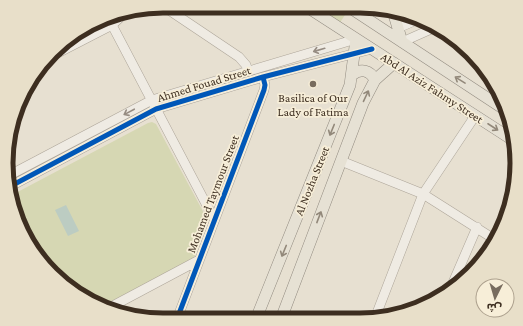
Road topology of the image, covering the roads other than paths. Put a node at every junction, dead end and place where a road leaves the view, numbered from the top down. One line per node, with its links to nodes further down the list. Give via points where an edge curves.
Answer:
1 (173, 13): 18 (street, via 239,57)
2 (316, 13): 12 (main road, Abd Al Aziz Fahmy Street)
3 (358, 13): 5 (main road, Abd Al Aziz Fahmy Street)
4 (366, 13): 5 (main road)
5 (363, 16): 13 (main road, Abd Al Aziz Fahmy Street)
6 (395, 17): 10 (main road)
7 (116, 21): 9 (street)
8 (411, 22): 10 (street)
9 (112, 24): 14 (street); 22 (street)
10 (398, 28): 13 (main road)
11 (429, 30): 13 (street)
12 (356, 39): 15 (main road, Abd Al Aziz Fahmy Street); 16 (main road, Al Nozha Street); 18 (street, Ahmed Fouad Street, one-way to 18)
13 (402, 42): 23 (main road, Abd Al Aziz Fahmy Street, one-way to 13)
14 (66, 48)
15 (372, 49): 16 (street, Ahmed Fouad Street); 17 (main road, Abd Al Aziz Fahmy Street)
16 (354, 55): 19 (main road, Al Nozha Street); 20 (street, Ahmed Fouad Street)
17 (394, 63): 21 (main road, Al Nozha Street); 25 (main road, Abd Al Aziz Fahmy Street)
18 (248, 71): 22 (street, Ahmed Fouad Street)
19 (352, 75): 21 (main road, via 365,71); 39 (main road, Al Nozha Street, one-way to 39)
20 (263, 77): 24 (street, Ahmed Fouad Street); 31 (street, Mohamed Taymour Street, via 264,90)
21 (375, 80): 27 (main road, Al Nozha Street, one-way to 21, via 363,103)
22 (152, 100): 24 (street); 28 (street, Ahmed Fouad Street, one-way to 28)
23 (499, 106)
24 (156, 109): 29 (street, Ahmed Fouad Street); 31 (street)
25 (476, 116): 26 (main road, Abd Al Aziz Fahmy Street, one-way to 26); 30 (street)
26 (508, 137)
27 (341, 161): 30 (street); 40 (main road, Al Nozha Street, one-way to 27)
28 (13, 173)
29 (14, 184)
30 (423, 194): 32 (street); 37 (street)
31 (214, 219): 34 (street, Mohamed Taymour Street)
32 (477, 227): 33 (street); 35 (street)
33 (491, 237)
34 (199, 260): 36 (street); 38 (street, Mohamed Taymour Street)
35 (455, 279)
36 (115, 305)
37 (377, 312)
38 (179, 313)
39 (258, 313)
40 (283, 313)

